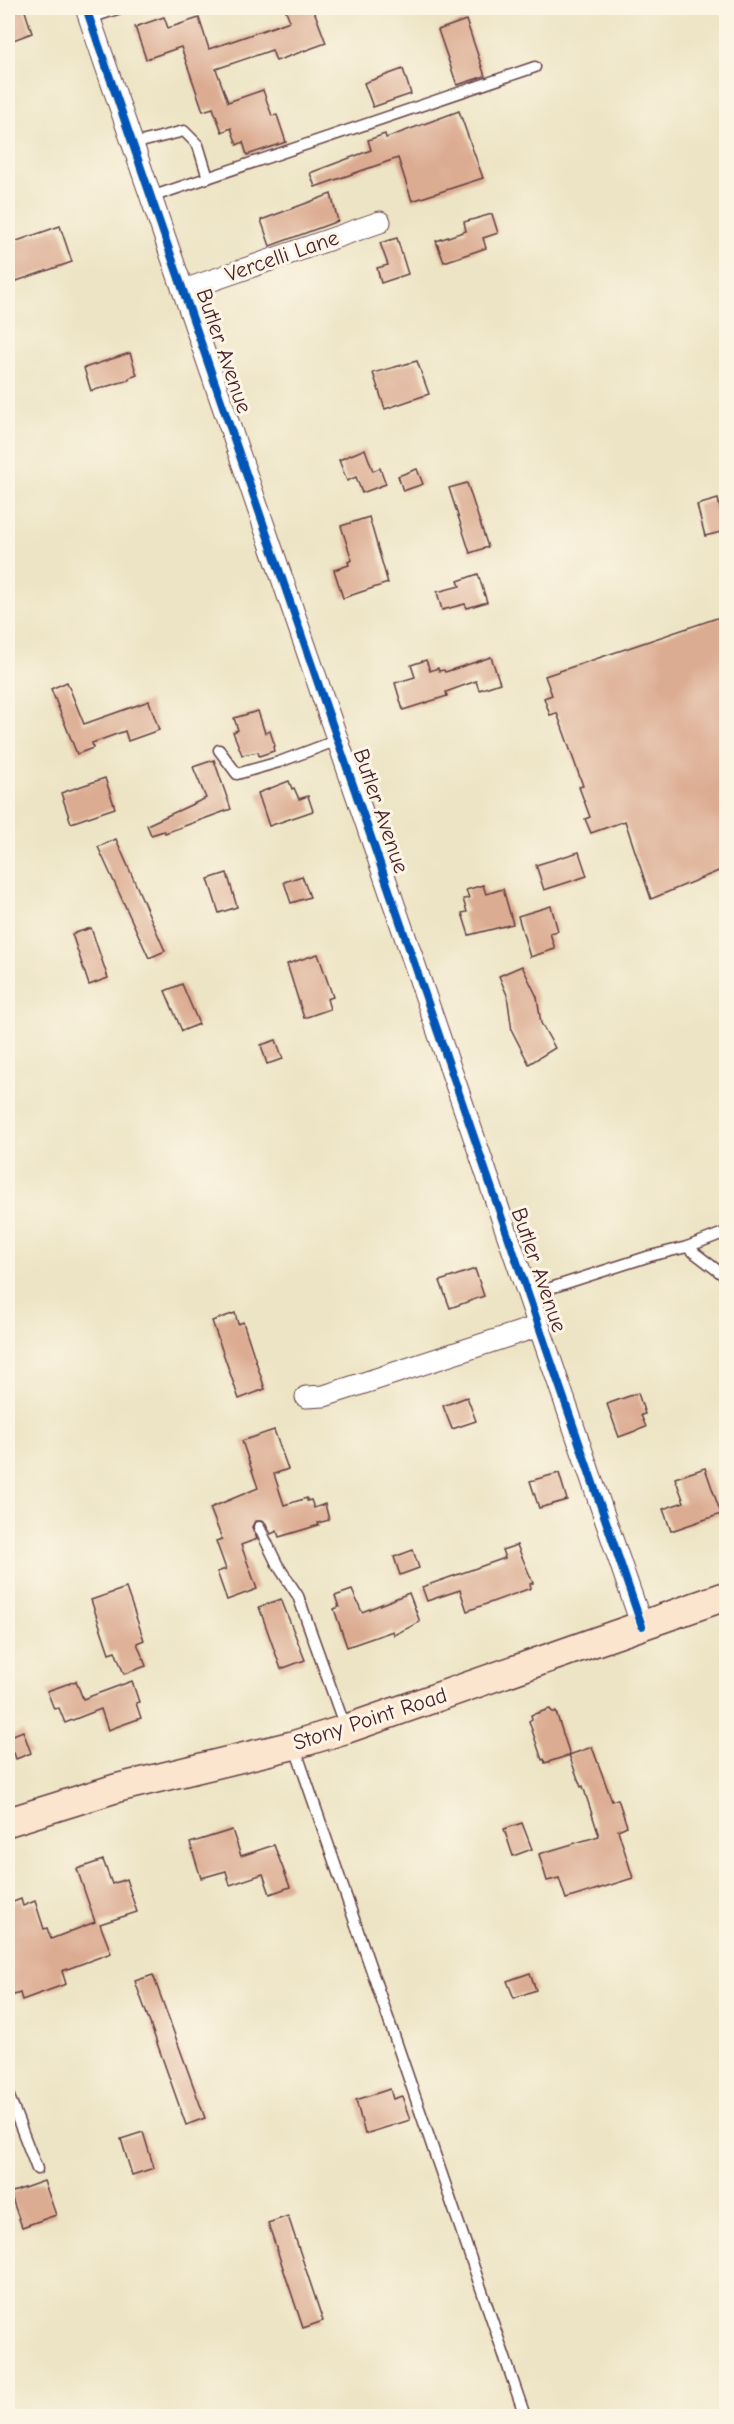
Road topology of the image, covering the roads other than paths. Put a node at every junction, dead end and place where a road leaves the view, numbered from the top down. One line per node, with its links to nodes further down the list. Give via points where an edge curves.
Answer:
1 (120, 8): 2 (lane)
2 (88, 13): 4 (street, Butler Avenue)
3 (535, 67): 5 (lane)
4 (133, 144): 5 (lane, via 184,131 198,145); 6 (street, Butler Avenue)
5 (208, 178): 6 (lane)
6 (152, 197): 8 (street, Butler Avenue)
7 (380, 222): 8 (street, Vercelli Lane)
8 (183, 290): 9 (street, Butler Avenue)
9 (338, 740): 10 (lane, via 237,774); 14 (street, Butler Avenue)
10 (219, 750)
11 (726, 1232): 12 (lane)
12 (687, 1247): 13 (lane); 14 (lane)
13 (726, 1277)
14 (529, 1295): 15 (street, Butler Avenue)
15 (539, 1326): 16 (street, via 324,1396); 19 (street, Butler Avenue)
16 (306, 1397)
17 (259, 1527): 20 (lane, via 298,1596)
18 (726, 1596): 19 (main road, Stony Point Road)
19 (642, 1626): 20 (main road, Stony Point Road)
20 (346, 1729): 21 (main road, Stony Point Road)
21 (294, 1745): 22 (main road, Stony Point Road, via 117,1788); 25 (lane)
22 (8, 1822)
23 (8, 2094): 24 (lane)
24 (37, 2169)
25 (525, 2416)

